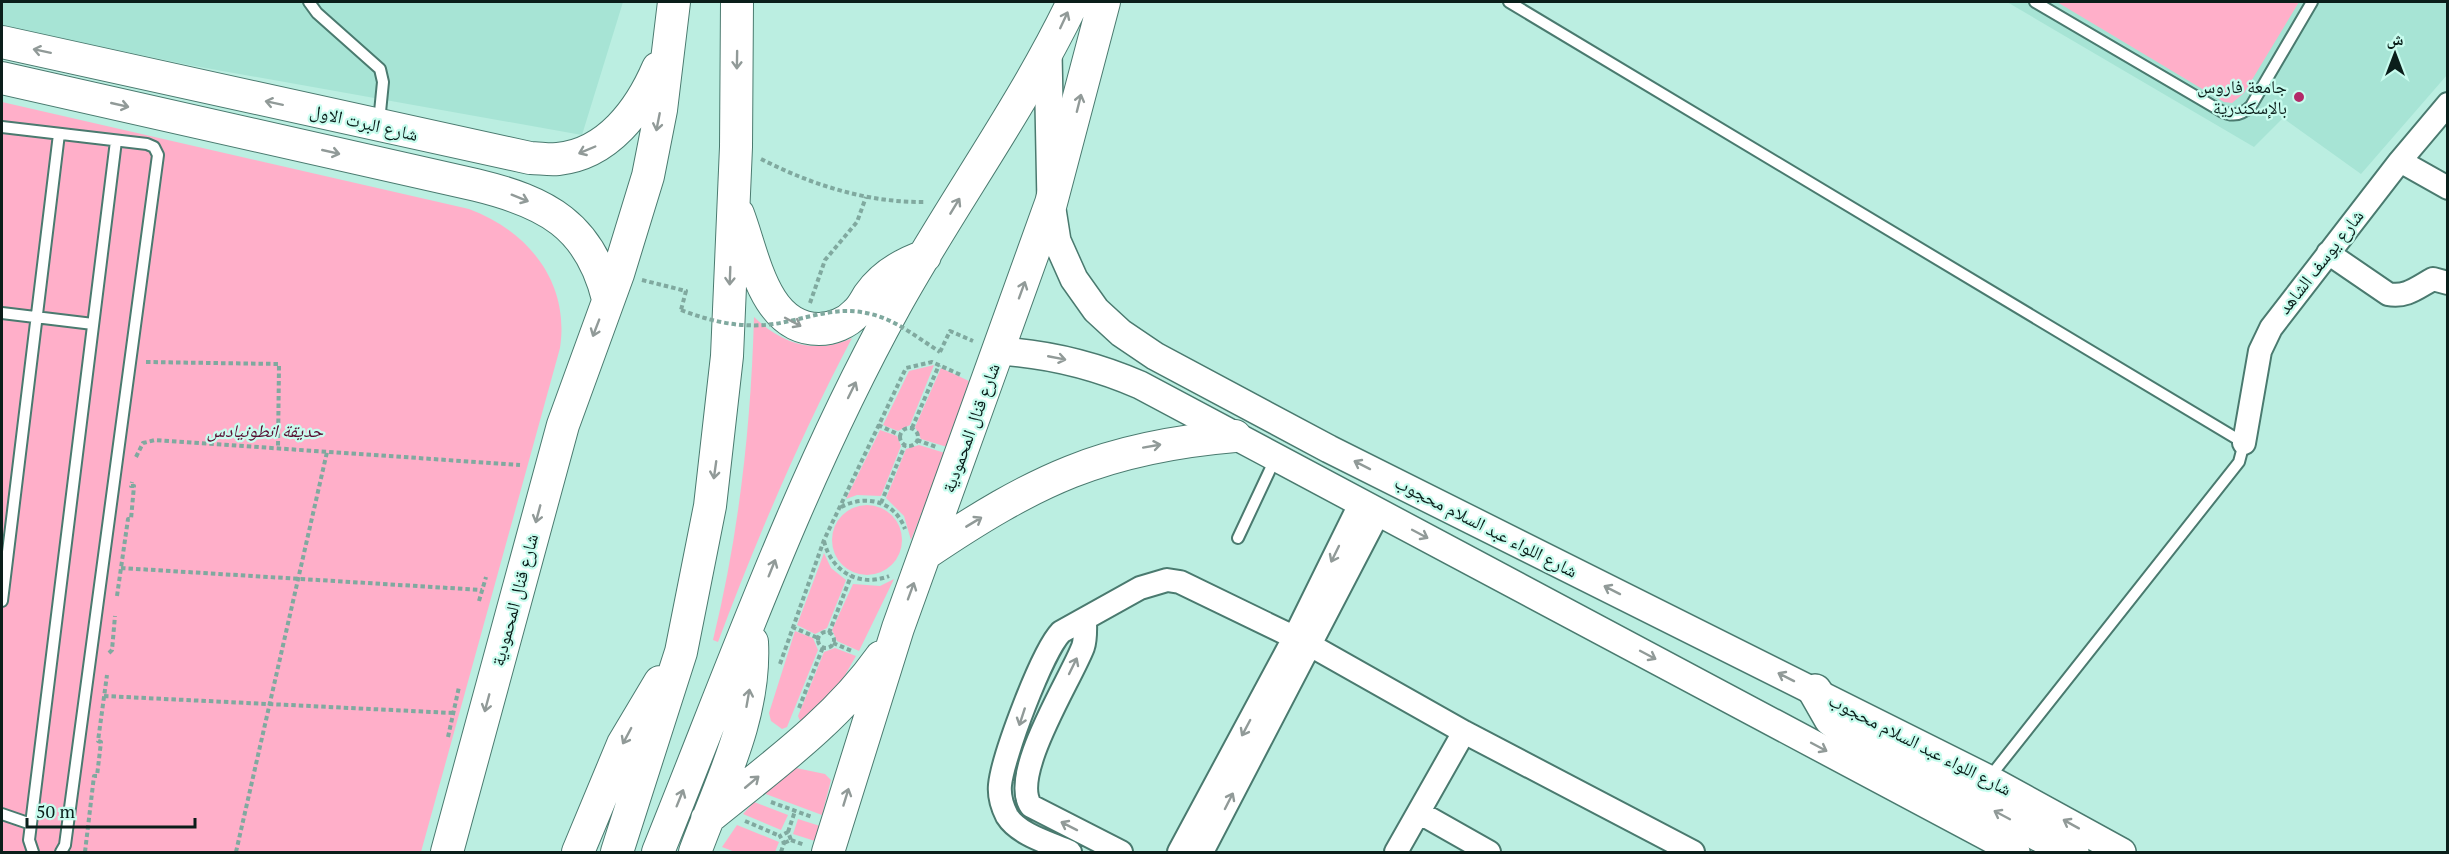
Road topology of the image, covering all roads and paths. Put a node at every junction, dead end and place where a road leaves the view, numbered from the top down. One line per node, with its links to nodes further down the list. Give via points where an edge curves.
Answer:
1 (309, 2): 16 (lane, via 380,69 383,82)
2 (674, 2): 9 (main road, شارع قنال المحمودية)
3 (737, 2): 20 (main road, one-way to 20)
4 (1073, 2): 11 (main road, one-way to 4)
5 (1104, 2): 26 (main road, شارع قنال المحمودية, one-way to 5)
6 (1509, 2): 45 (lane)
7 (2035, 2): 8 (lane, via 2233,115 2251,106)
8 (2312, 2)
9 (670, 39): 16 (main road, شارع البرت الاول, one-way to 16, via 636,111 611,136 589,150 559,159 530,158); 31 (main road, شارع قنال المحمودية, one-way to 31, via 648,176)
10 (2, 42): 12 (main road, شارع البرت الاول, one-way to 10)
11 (1048, 53): 25 (main road); 26 (street, شارع اللواء عبد السلام محجوب)
12 (88, 61): 14 (main road); 16 (main road, شارع البرت الاول, one-way to 12)
13 (2, 78): 14 (main road, شارع البرت الاول)
14 (80, 96): 31 (main road, شارع البرت الاول, one-way to 31, via 520,198 566,222)
15 (2448, 104): 21 (street, شارع يوسف الشاهد)
16 (378, 126)
17 (2, 127): 18 (lane)
18 (59, 134): 19 (lane); 33 (lane)
19 (116, 141): 34 (lane); 37 (lane, via 151,145 158,154)
20 (736, 147): 23 (main road); 24 (path, via 798,178)
21 (2400, 161): 22 (street); 27 (street, شارع يوسف الشاهد)
22 (2448, 188)
23 (732, 197): 28 (main road, one-way to 28, via 772,305 800,326 823,329 846,321 893,270); 81 (main road, one-way to 81, via 727,356 720,432 710,506)
24 (866, 197): 25 (path); 30 (path, via 857,222 825,260)
25 (958, 201): 28 (main road, one-way to 25)
26 (1051, 203): 36 (main road, شارع قنال المحمودية, one-way to 26); 87 (street, شارع اللواء عبد السلام محجوب, one-way to 26, via 1338,453 1155,356 1096,310 1074,279 1057,241)
27 (2328, 252): 29 (street, via 2388,294 2411,292 2433,279); 45 (street, شارع يوسف الشاهد, via 2264,339)
28 (925, 256): 73 (main road, one-way to 28, via 828,440)
29 (2448, 283)
30 (816, 285)
31 (613, 286): 35 (path, bridge, via 686,291 681,310 743,326 850,310 892,322 940,352); 112 (main road, شارع قنال المحمودية, one-way to 112, via 563,425)
32 (2, 313): 33 (lane)
33 (36, 317): 34 (lane); 57 (lane)
34 (93, 324): 103 (lane)
35 (950, 331)
36 (999, 351): 43 (street, شارع اللواء عبد السلام محجوب, one-way to 43, via 1057,358 1114,374); 60 (main road, شارع قنال المحمودية)
37 (130, 361): 48 (path, via 279,364); 61 (lane)
38 (939, 365): 39 (path); 40 (path, via 932,362 906,368); 41 (path)
39 (963, 376)
40 (878, 425): 42 (path); 55 (path)
41 (912, 428): 42 (path); 44 (path)
42 (900, 435): 46 (path)
43 (1235, 436): 50 (street, شارع اللواء عبد السلام محجوب); 60 (main road, one-way to 43, via 1071,469 1127,451)
44 (917, 440): 46 (path); 47 (path)
45 (2244, 443): 95 (lane, via 2239,462)
46 (905, 445): 54 (path)
47 (937, 447)
48 (278, 448): 49 (path); 51 (path, via 149,440 138,448)
49 (327, 452): 52 (path); 66 (path)
50 (1276, 457): 56 (street, شارع اللواء عبد السلام محجوب); 58 (lane)
51 (135, 461)
52 (519, 465)
53 (133, 478): 62 (path)
54 (881, 502): 55 (path, via 860,500); 60 (path, via 897,514)
55 (839, 507): 59 (path)
56 (1370, 507): 78 (street); 126 (street, شارع اللواء عبد السلام محجوب, one-way to 126)
57 (6, 525): 69 (lane)
58 (1238, 538)
59 (824, 540): 64 (path, via 830,558); 74 (path)
60 (916, 544): 75 (main road, شارع قنال المحمودية, one-way to 60)
61 (103, 566): 62 (path); 88 (lane)
62 (122, 568): 66 (path); 68 (path)
63 (893, 574): 64 (path, via 872,580)
64 (851, 576): 76 (path)
65 (486, 577): 67 (path)
66 (299, 578): 67 (path); 90 (path)
67 (482, 590): 70 (path)
68 (117, 598)
69 (2, 601)
70 (480, 601)
71 (116, 609): 83 (path)
72 (1085, 620): 78 (street, via 1140,588 1167,580 1187,585); 97 (street, one-way to 72, via 1025,794 1027,775 1039,740 1082,649); 104 (street, one-way to 104, via 1051,642 1024,707 1000,783 1002,803)
73 (751, 623): 102 (main road, one-way to 73, via 752,672); 115 (main road, one-way to 73)
74 (792, 627): 77 (path); 84 (path)
75 (898, 628): 102 (main road, one-way to 75, via 846,701 883,655); 118 (main road, شارع قنال المحمودية, one-way to 75)
76 (829, 633): 77 (path); 79 (path)
77 (818, 638): 80 (path)
78 (1302, 641): 93 (street); 121 (street, one-way to 121); 122 (street, one-way to 78)
79 (833, 643): 80 (path); 82 (path)
80 (823, 647): 91 (path)
81 (681, 651): 113 (main road, one-way to 113, via 623,744); 114 (main road)
82 (861, 655)
83 (108, 662)
84 (778, 669)
85 (107, 673): 89 (path)
86 (459, 687): 92 (path)
87 (1815, 691): 95 (street, شارع اللواء عبد السلام محجوب); 127 (highway, one-way to 87, via 1851,734 1831,719)
88 (85, 696): 89 (path); 109 (lane)
89 (104, 696): 90 (path); 110 (path, via 98,776 94,776)
90 (268, 704): 92 (path); 111 (path)
91 (798, 709)
92 (453, 713): 94 (path)
93 (1464, 732): 99 (street); 125 (street)
94 (448, 737)
95 (1989, 778): 128 (street, شارع اللواء عبد السلام محجوب, one-way to 95)
96 (765, 800): 98 (path)
97 (1031, 806): 104 (street); 120 (street, one-way to 97)
98 (795, 811): 101 (path); 105 (path)
99 (1420, 813): 123 (street); 124 (street)
100 (2, 814): 103 (lane)
101 (814, 818)
102 (722, 819): 106 (path); 116 (main road)
103 (31, 824): 108 (lane, via 29,840)
104 (1017, 827): 119 (street)
105 (788, 832): 106 (path); 107 (path, via 791,840)
106 (780, 836): 107 (path)
107 (784, 843): 117 (path)
108 (33, 852)
109 (61, 852)
110 (85, 852)
111 (236, 852)
112 (447, 852)
113 (578, 852)
114 (617, 852)
115 (658, 852)
116 (695, 852)
117 (781, 852)
118 (828, 852)
119 (1070, 852)
120 (1121, 852)
121 (1179, 852)
122 (1202, 852)
123 (1396, 852)
124 (1489, 852)
125 (1693, 852)
126 (2016, 852)
127 (2072, 852)
128 (2122, 852)

